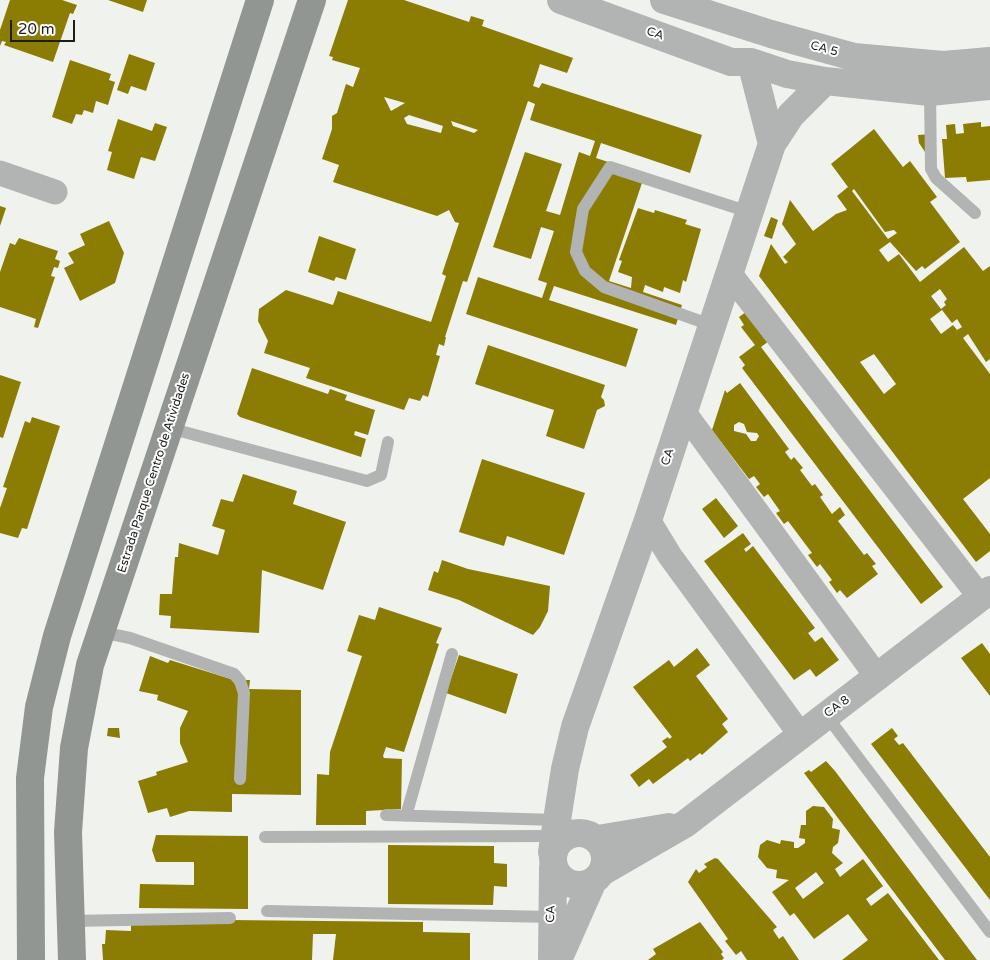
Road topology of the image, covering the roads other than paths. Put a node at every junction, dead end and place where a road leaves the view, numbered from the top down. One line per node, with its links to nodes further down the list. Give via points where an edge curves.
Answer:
1 (260, 0): 41 (main road, via 56,636 39,707 30,778)
2 (312, 0): 18 (main road, Estrada Parque Centro de Atividades)
3 (561, 0): 6 (street, CA, via 731,62)
4 (664, 0): 5 (street, CA 5, via 854,57 943,65)
5 (990, 61)
6 (751, 62): 7 (street, CA, via 787,74); 10 (street)
7 (825, 81): 9 (street, CA); 10 (street, CA, via 790,115)
8 (990, 86): 9 (street, CA)
9 (930, 92): 14 (lane, via 930,169)
10 (772, 144): 13 (street, CA)
11 (0, 173): 12 (street)
12 (56, 192)
13 (749, 212): 15 (street, CA); 16 (lane, via 610,167 583,209 576,252 585,271 604,287)
14 (975, 213)
15 (728, 273): 16 (street, CA); 21 (street)
16 (711, 325): 17 (street, CA)
17 (683, 411): 20 (street, CA); 24 (street)
18 (169, 428): 19 (lane, via 367,481 380,475); 22 (main road, Estrada Parque Centro de Atividades)
19 (388, 442)
20 (648, 520): 26 (street, via 670,556); 27 (street, CA, via 575,727)
21 (987, 599): 24 (street, CA 8)
22 (101, 632): 28 (lane, via 234,674 240,680 244,693); 39 (main road, Estrada Parque Centro de Atividades, via 90,665 74,748 68,832)
23 (452, 654): 30 (lane)
24 (878, 678): 25 (street, CA 8)
25 (826, 715): 26 (street, CA 8); 40 (lane)
26 (800, 734): 31 (street, CA 8)
27 (564, 769): 32 (street, CA, via 568,802); 34 (street, CA)
28 (240, 779)
29 (386, 815): 30 (lane)
30 (406, 816): 34 (lane)
31 (685, 824): 32 (street, CA 8); 35 (street, CA 8)
32 (591, 835): 34 (street, via 566,834); 35 (street, via 606,855)
33 (265, 837): 34 (lane)
34 (554, 844): 35 (street, via 562,881 577,886); 37 (street, CA)
35 (597, 878): 44 (street, CA)
36 (267, 911): 37 (lane)
37 (551, 917): 43 (street, CA)
38 (230, 918): 39 (lane)
39 (71, 921): 42 (main road, Estrada Parque Centro de Atividades)
40 (990, 932)
41 (31, 960)
42 (72, 960)
43 (552, 960)
44 (558, 960)

